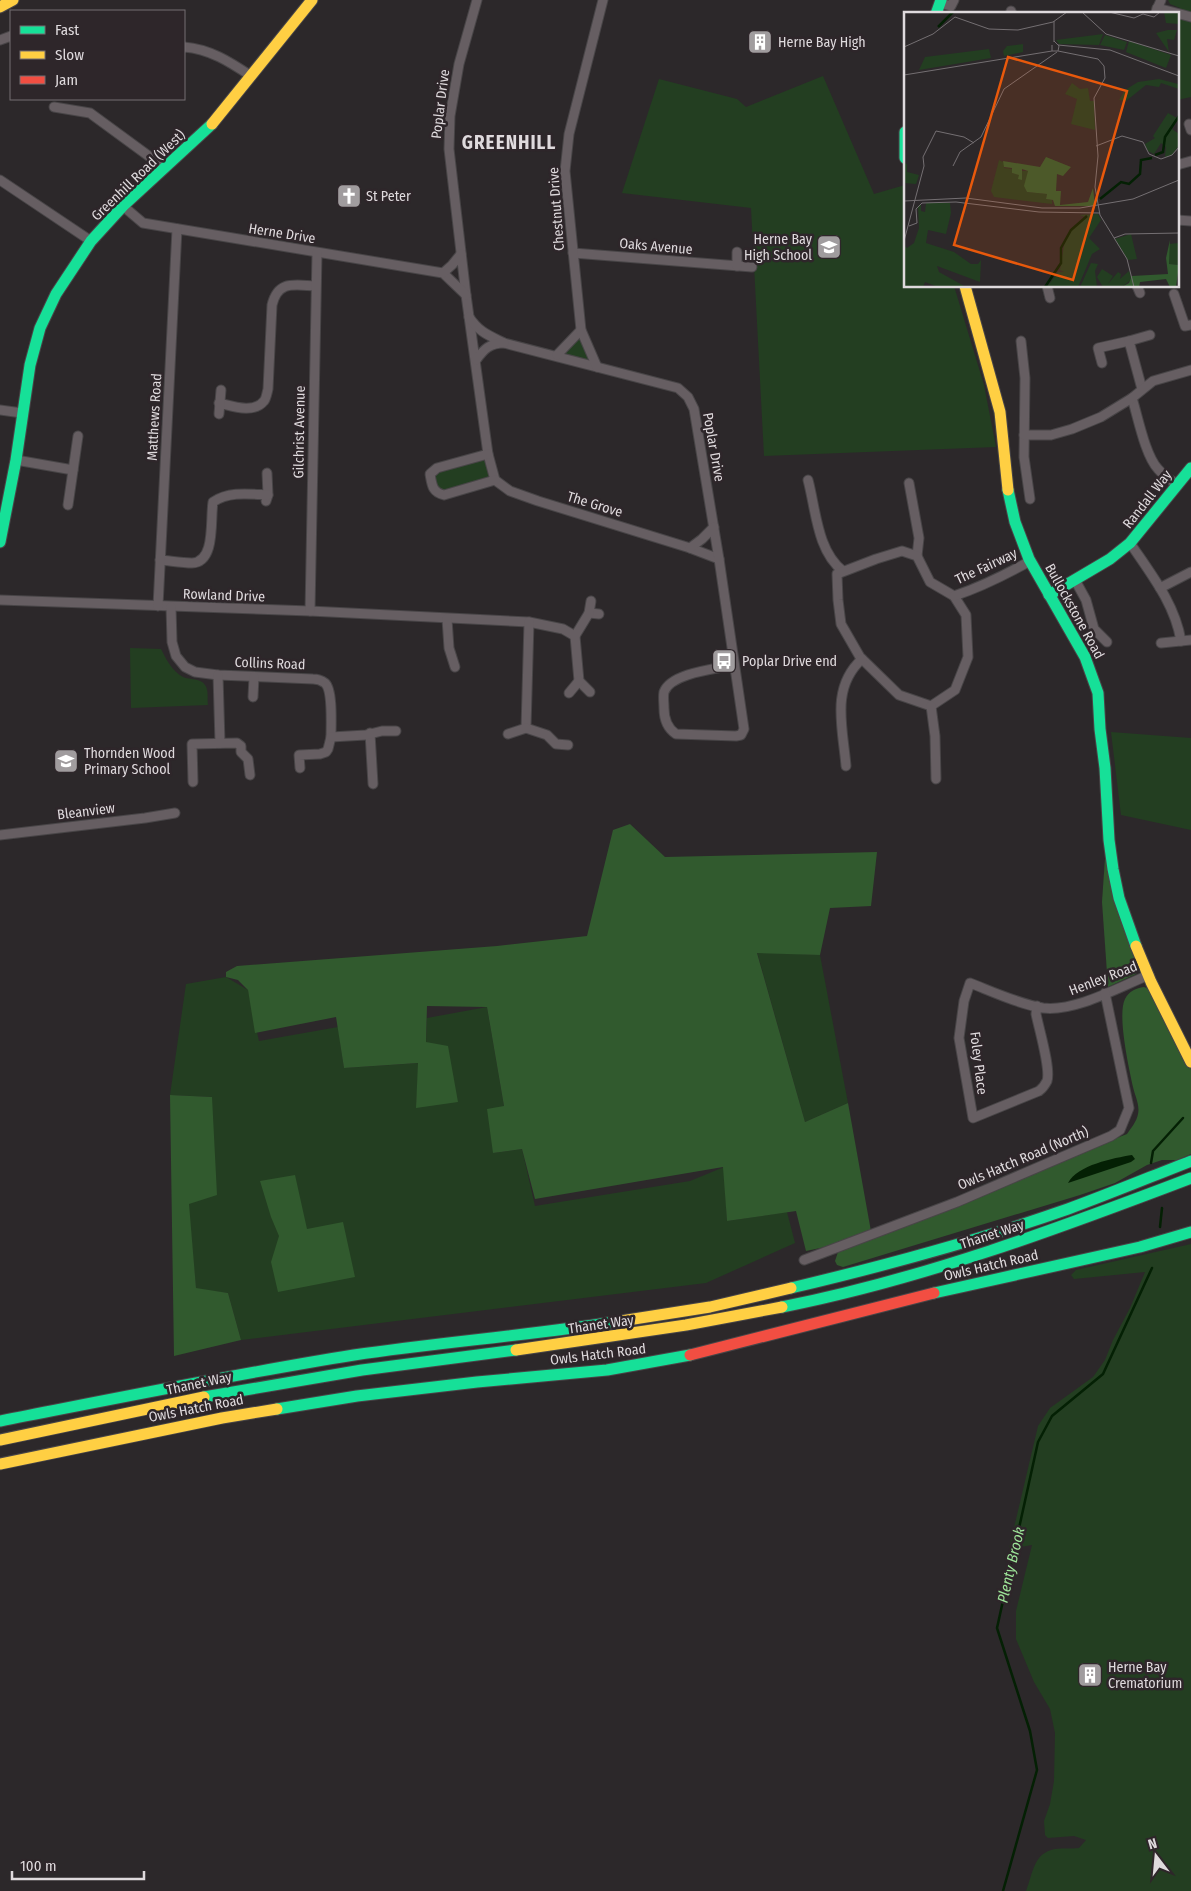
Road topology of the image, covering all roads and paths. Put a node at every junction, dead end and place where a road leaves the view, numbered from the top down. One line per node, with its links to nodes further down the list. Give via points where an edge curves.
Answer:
1 (13, 0): 7 (main road)
2 (477, 0): 27 (street, Poplar Drive, via 459,64 450,116 449,149)
3 (603, 0): 26 (street, Chestnut Drive, via 569,134 565,171)
4 (954, 0): 6 (street, via 951,6)
5 (310, 1): 13 (main road, Greenhill Road (West))
6 (939, 6)
7 (0, 7)
8 (1157, 7): 9 (street)
9 (1174, 12)
10 (1178, 13): 11 (street)
11 (1191, 17)
12 (185, 47): 13 (street, via 208,52)
13 (251, 76): 17 (main road, Greenhill Road (West), via 204,132)
14 (54, 107): 17 (street, via 70,106 90,113)
15 (1191, 161): 16 (street)
16 (1178, 165)
17 (165, 168): 19 (main road, Greenhill Road (West))
18 (0, 180): 23 (street)
19 (123, 206): 22 (street, Herne Drive, via 143,223); 23 (main road, Greenhill Road (West))
20 (1178, 220): 21 (street)
21 (1191, 221)
22 (177, 229): 25 (street, Herne Drive); 75 (street, Matthews Road)
23 (91, 241): 54 (main road, Greenhill Road (West), via 56,294 40,328)
24 (738, 252): 28 (street)
25 (317, 253): 30 (street, Herne Drive); 31 (street, Gilchrist Avenue)
26 (573, 253): 28 (street, Oaks Avenue); 39 (street, Chestnut Drive)
27 (461, 254): 30 (street); 35 (street, Poplar Drive)
28 (737, 266): 29 (street, Oaks Avenue)
29 (752, 267)
30 (442, 273): 35 (street)
31 (315, 286): 52 (street, via 290,285 275,294 268,389 264,401 254,408); 87 (street, Gilchrist Avenue)
32 (966, 288): 76 (main road, Bullockstone Road, via 1000,412 1009,501)
33 (1048, 288): 36 (street)
34 (1174, 294): 38 (street, via 1184,326)
35 (466, 295): 37 (street, Poplar Drive)
36 (1050, 298)
37 (469, 317): 43 (street, Poplar Drive, via 484,334); 45 (street)
38 (1191, 325)
39 (580, 330): 44 (street); 47 (street, Chestnut Drive)
40 (1150, 335): 42 (street)
41 (1021, 341): 56 (street, via 1025,378)
42 (1129, 341): 46 (street, via 1098,348); 49 (street)
43 (504, 343): 44 (street, Poplar Drive); 45 (street, via 494,343)
44 (557, 355): 47 (street, Poplar Drive)
45 (476, 360): 58 (street)
46 (1102, 363)
47 (597, 366): 69 (street, Poplar Drive, via 678,388 688,397 694,409)
48 (1191, 370): 49 (street, via 1152,381)
49 (1142, 389): 51 (street)
50 (221, 390): 52 (street)
51 (1132, 398): 56 (street, via 1102,417 1072,429 1052,435); 66 (street, via 1153,462)
52 (219, 403): 55 (street)
53 (0, 410): 54 (street)
54 (22, 413): 59 (main road, Greenhill Road (West))
55 (219, 414)
56 (1024, 435): 67 (street)
57 (79, 437): 61 (street)
58 (488, 454): 63 (street); 63 (street, via 437,468 430,474 433,488 444,495)
59 (16, 460): 61 (street); 70 (main road, Greenhill Road (West))
60 (1191, 468): 66 (main road, Randall Way)
61 (73, 470): 68 (street)
62 (267, 473): 75 (street, via 267,498 230,494 213,502 210,548 204,558 194,563)
63 (496, 480): 72 (street, The Grove, via 510,491 538,501)
64 (808, 480): 77 (street, via 822,540 829,556)
65 (909, 482): 73 (street, via 919,538)
66 (1177, 484): 71 (main road, Randall Way)
67 (1030, 499)
68 (69, 505)
69 (714, 527): 72 (street); 74 (street, Poplar Drive)
70 (0, 542)
71 (1130, 544): 79 (main road, Randall Way); 80 (street)
72 (690, 548): 74 (street, The Grove)
73 (917, 556): 77 (street, via 902,552); 82 (street, The Fairway, via 930,582)
74 (720, 559): 98 (street, Poplar Drive)
75 (160, 560): 85 (street, Matthews Road)
76 (1030, 560): 81 (main road, Bullockstone Road); 82 (street, The Fairway, via 1004,576)
77 (843, 571): 97 (street, via 837,574 841,624)
78 (1191, 572): 80 (street)
79 (1075, 580): 81 (main road, Randall Way); 95 (street, via 1086,600 1094,629)
80 (1160, 588): 94 (street, via 1175,616)
81 (1049, 595): 122 (main road, Bullockstone Road, via 1089,663 1099,696 1108,840 1113,870 1121,902)
82 (954, 596): 106 (street, The Fairway, via 966,615 968,657 955,690)
83 (0, 600): 85 (street, Rowland Drive)
84 (591, 601): 88 (street)
85 (158, 606): 86 (street, Rowland Drive)
86 (171, 607): 87 (street, Rowland Drive); 100 (street, Collins Road, via 172,642 176,656 185,667 195,672)
87 (310, 611): 90 (street, Rowland Drive)
88 (588, 613): 89 (street); 92 (street)
89 (599, 614)
90 (448, 619): 91 (street, Rowland Drive); 99 (street, via 449,648)
91 (529, 622): 92 (street, Rowland Drive, via 563,629); 107 (street)
92 (575, 636): 102 (street)
93 (1191, 640): 94 (street)
94 (1181, 641): 96 (street)
95 (1107, 642)
96 (1161, 643)
97 (862, 659): 106 (street, via 899,694); 114 (street, via 846,681 842,696 840,716)
98 (734, 665): 98 (street, Poplar Drive, via 744,729 741,735 672,732 664,714 667,687 681,677)
99 (455, 667)
100 (218, 675): 101 (street, Collins Road); 112 (street, Collins Road)
101 (254, 677): 105 (street); 111 (street, Collins Road, via 314,679 325,683 329,691)
102 (578, 681): 103 (street); 104 (street)
103 (590, 692)
104 (570, 693)
105 (253, 697)
106 (931, 706): 117 (street)
107 (526, 728): 110 (street); 113 (street, via 547,735 556,744)
108 (396, 731): 109 (street)
109 (370, 733): 111 (street); 119 (street)
110 (508, 734)
111 (332, 737): 115 (street, via 326,752 299,755)
112 (220, 743): 116 (street, via 241,746 241,752 248,759); 118 (street, via 192,744)
113 (568, 745)
114 (846, 766)
115 (300, 768)
116 (250, 775)
117 (936, 779)
118 (192, 782)
119 (373, 784)
120 (175, 813): 121 (street, Bleanview)
121 (0, 835)
122 (1149, 975): 124 (street, Henley Road); 126 (main road, Bullockstone Road)
123 (970, 983): 125 (street, Henley Road); 125 (street, Foley Place, via 959,1038 973,1118 1043,1087 1048,1070)
124 (1105, 993): 125 (street, Henley Road, via 1065,1007); 130 (street, Owls Hatch Road (North), via 1129,1108 1120,1130 957,1202)
125 (1037, 1006)
126 (1191, 1062)
127 (1191, 1161): 131 (main road, Thanet Way, via 1068,1208 957,1245 872,1269 710,1307 243,1373)
128 (1191, 1178): 132 (main road, Thanet Way, via 1072,1224 970,1257 796,1304 602,1340 362,1370 248,1388)
129 (1191, 1232): 133 (main road, Owls Hatch Road, via 668,1360 606,1370 338,1399 222,1418)
130 (804, 1260)
131 (0, 1421)
132 (0, 1440)
133 (0, 1464)

